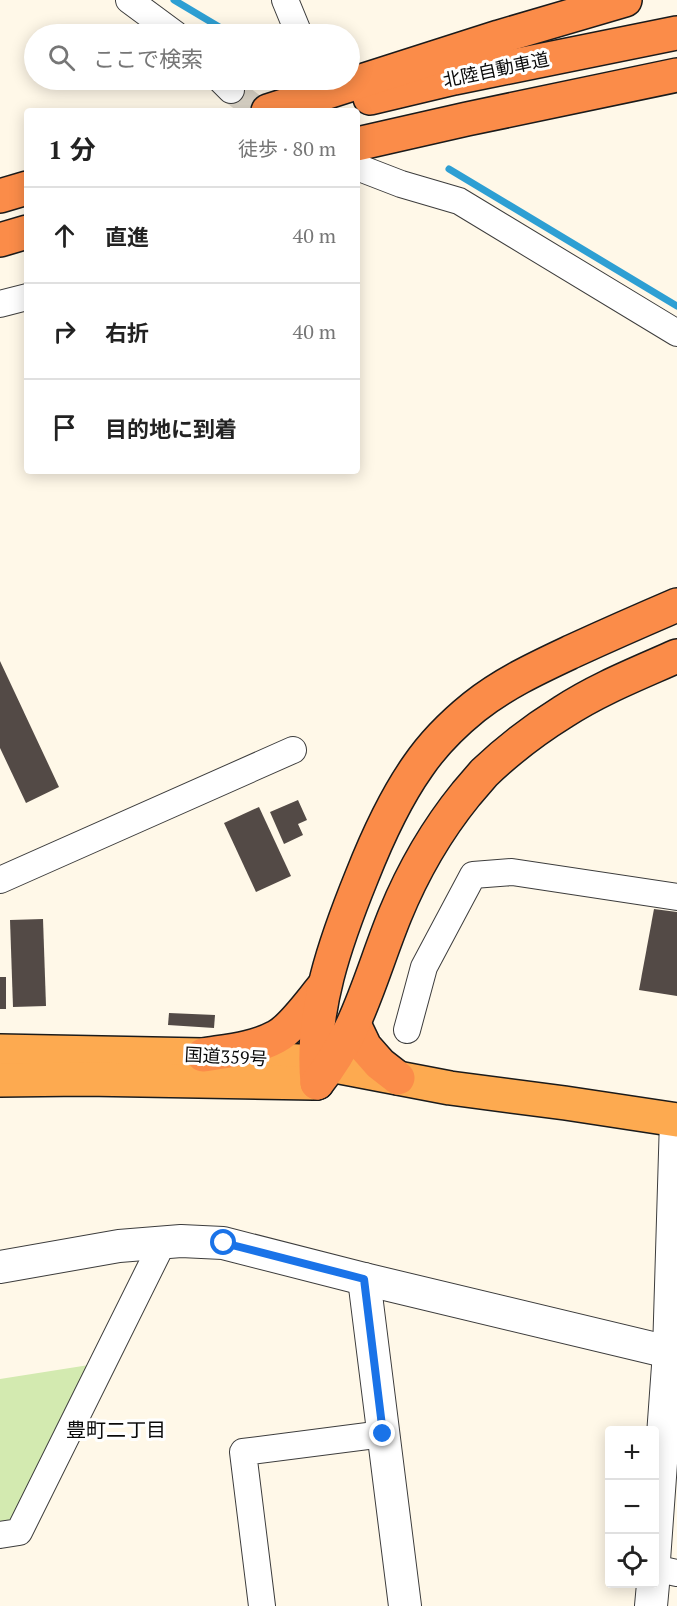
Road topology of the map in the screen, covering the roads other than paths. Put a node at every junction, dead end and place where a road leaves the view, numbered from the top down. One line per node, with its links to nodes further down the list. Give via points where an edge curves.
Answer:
1 (129, 0): 4 (street)
2 (285, 0): 5 (street)
3 (625, 0): 8 (highway)
4 (161, 24)
5 (296, 24)
6 (677, 33): 12 (highway, 北陸自動車道)
7 (677, 75): 13 (highway)
8 (360, 82)
9 (677, 88): 13 (highway, via 570,108)
10 (334, 90): 11 (highway)
11 (277, 108)
12 (329, 108)
13 (467, 119): 14 (highway)
14 (360, 143)
15 (360, 168): 22 (street, via 459,201)
16 (24, 189): 17 (highway)
17 (0, 196)
18 (24, 233): 19 (highway)
19 (0, 240)
20 (24, 298): 21 (street)
21 (0, 304)
22 (677, 333)
23 (677, 605): 28 (highway, via 506,684 442,736 395,802 378,838 337,940)
24 (677, 656): 29 (highway, via 564,711 522,740 483,775 451,813 423,856 400,903)
25 (293, 750): 26 (street)
26 (0, 879)
27 (677, 897): 30 (street, via 512,872 473,875 424,967)
28 (326, 984): 32 (highway, via 278,1036 253,1046); 33 (highway, via 318,1023)
29 (354, 1024): 33 (highway); 34 (highway, via 365,1047)
30 (407, 1030)
31 (0, 1051): 32 (highway, 国道359号)
32 (203, 1055): 33 (highway, 国道359号)
33 (321, 1070): 34 (highway, 国道359号); 35 (highway, 国道359号); 36 (highway, 国道359号)
34 (398, 1078): 36 (highway, 国道359号)
35 (0, 1080)
36 (450, 1088): 37 (highway, 国道359号)
37 (677, 1120): 41 (street)
38 (164, 1242): 39 (street); 40 (street, via 224,1243); 44 (street, via 19,1532)
39 (0, 1267)
40 (364, 1279): 41 (street); 42 (street)
41 (673, 1353): 43 (street)
42 (383, 1434): 48 (street, via 243,1452); 49 (street)
43 (656, 1534)
44 (0, 1535)
45 (659, 1569): 46 (street)
46 (677, 1573)
47 (653, 1588): 50 (street)
48 (262, 1606)
49 (405, 1606)
50 (651, 1606)

